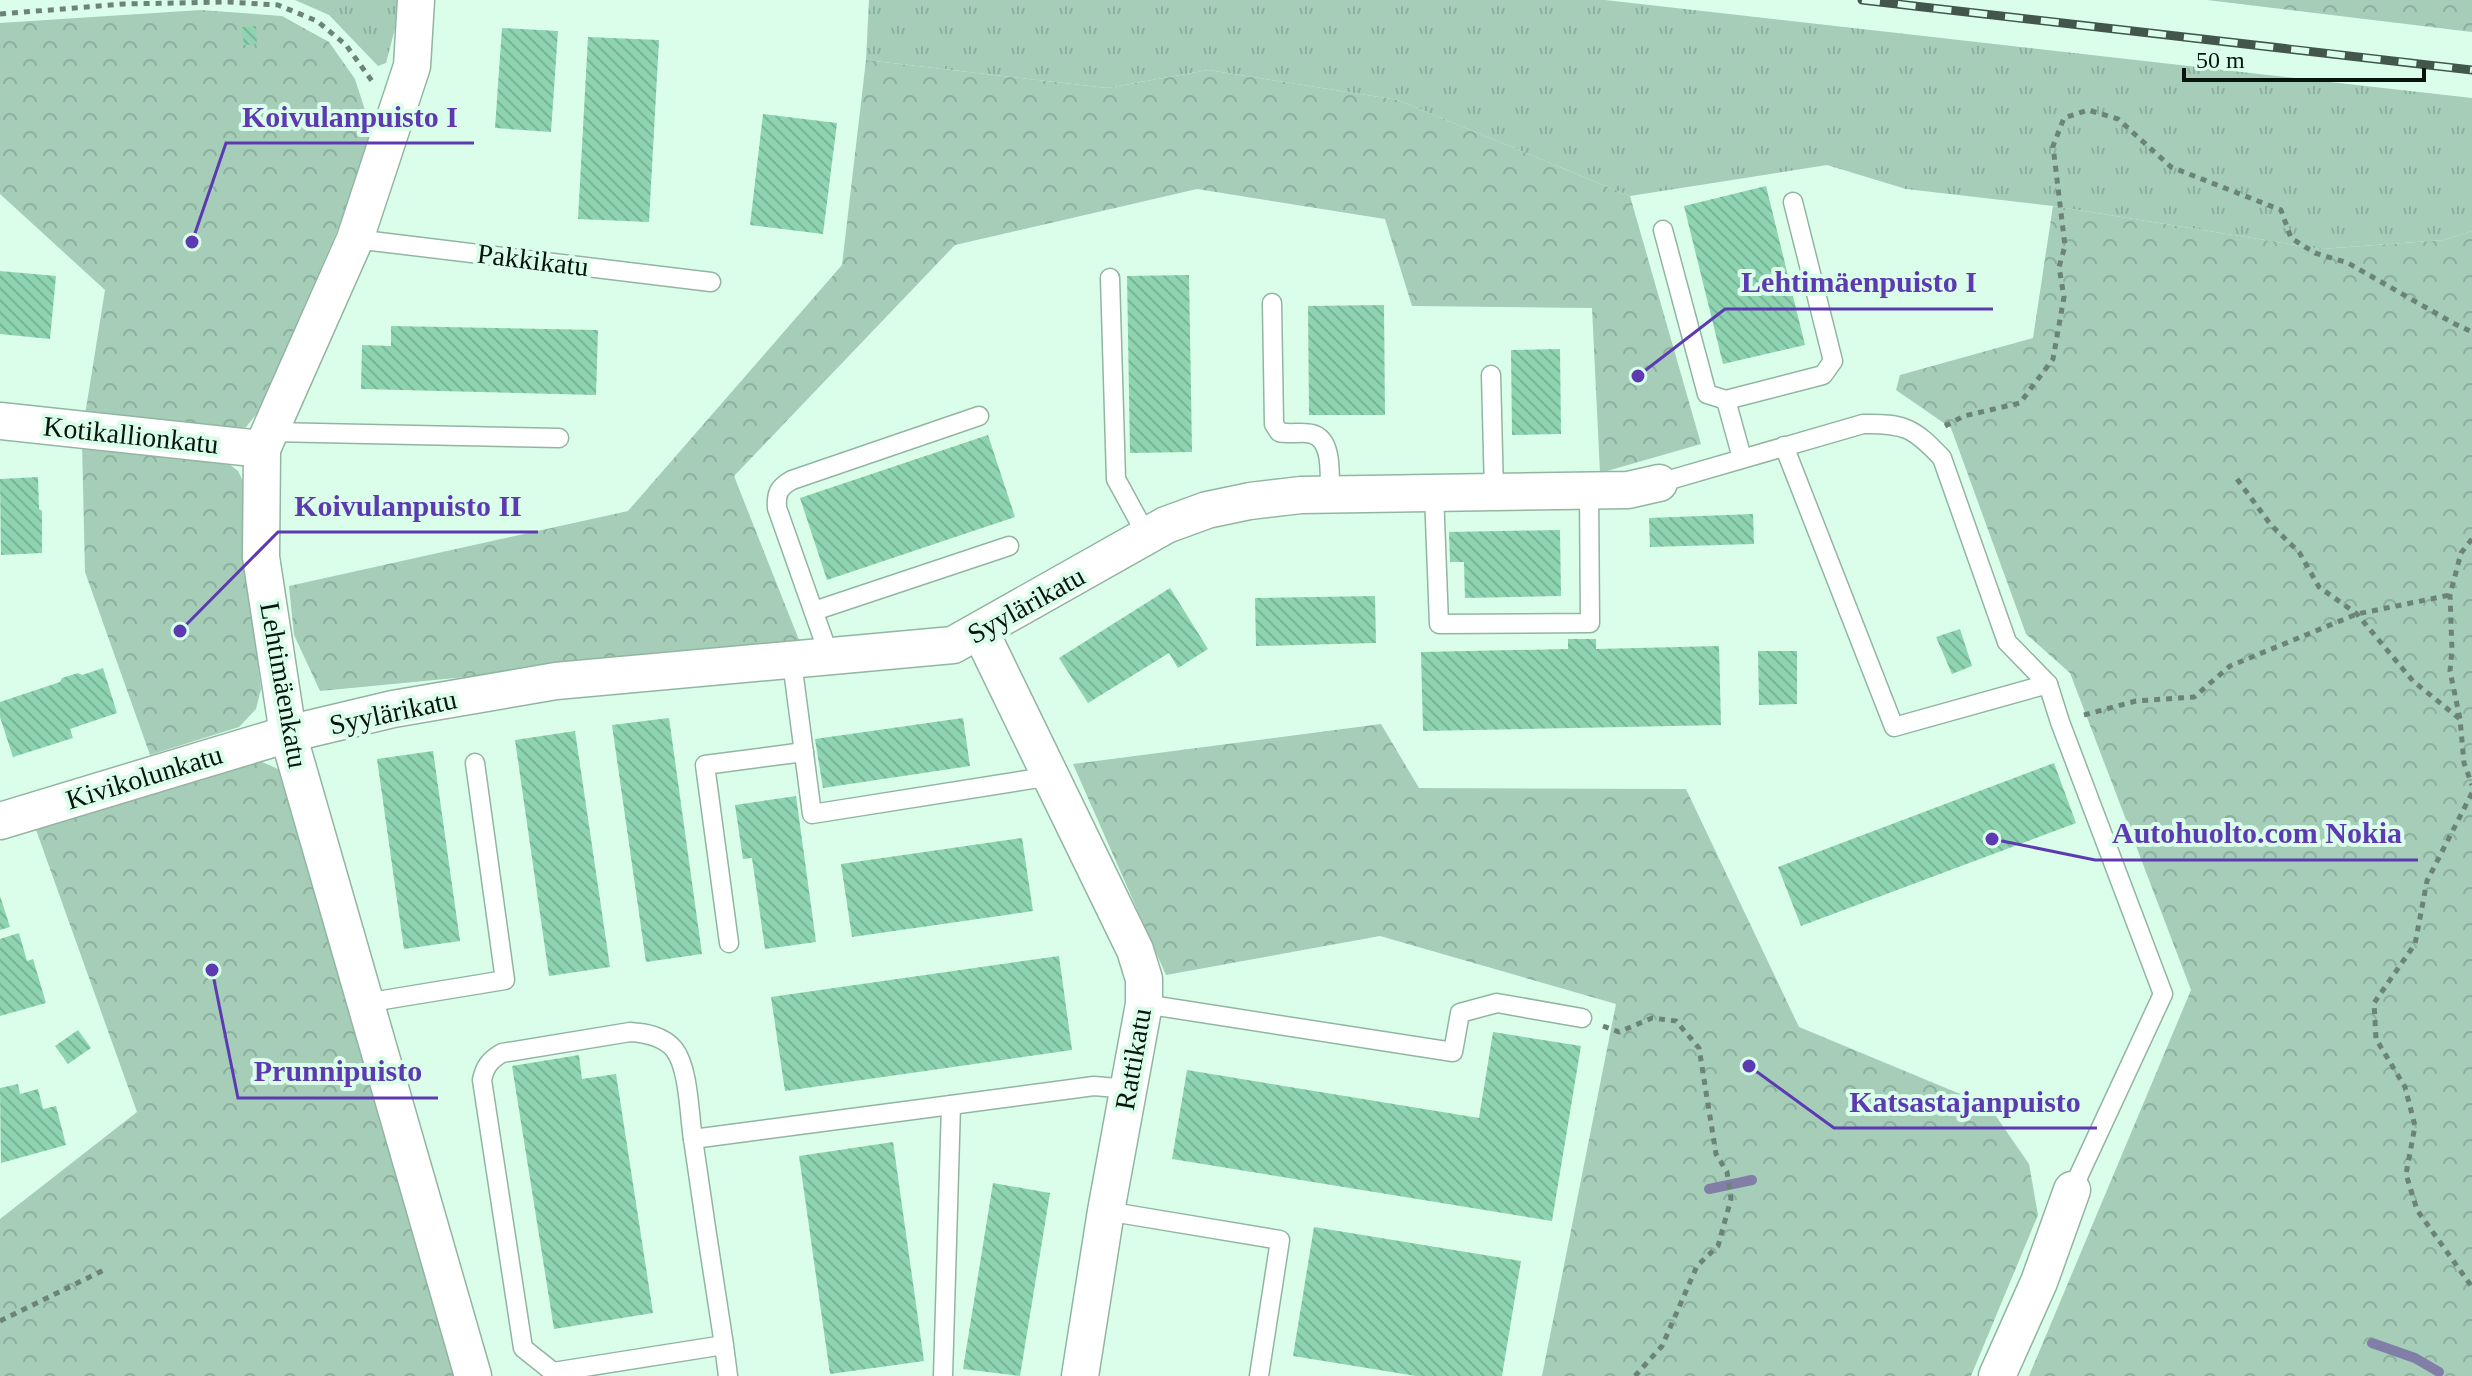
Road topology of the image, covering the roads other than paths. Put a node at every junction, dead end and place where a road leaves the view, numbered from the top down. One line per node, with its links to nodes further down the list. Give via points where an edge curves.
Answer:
1 (416, 0): 4 (street, Lehtimäenkatu, via 412,66)
2 (1793, 202): 9 (lane, via 1833,361 1823,375)
3 (1663, 230): 9 (lane, via 1707,394)
4 (355, 239): 6 (lane, Pakkikatu); 13 (street, Lehtimäenkatu)
5 (1110, 278): 21 (lane, via 1116,479)
6 (711, 282)
7 (1272, 303): 20 (lane, via 1274,424 1279,432 1313,434 1323,441)
8 (1491, 375): 18 (lane)
9 (1726, 400): 15 (lane)
10 (979, 416): 23 (lane, via 782,485 777,508)
11 (0, 421): 13 (street, Kotikallionkatu)
12 (559, 438): 13 (lane)
13 (266, 441): 28 (street, Lehtimäenkatu, via 261,557)
14 (1784, 446): 15 (lane); 27 (lane, via 1863,424 1895,423 1923,437 1942,458 2007,642); 27 (lane, via 1894,727)
15 (1742, 458): 16 (lane)
16 (1659, 483): 17 (street, Syylärikatu)
17 (1589, 491): 18 (street, Syylärikatu); 19 (lane, via 1590,623 1439,624)
18 (1494, 492): 19 (street, Syylärikatu)
19 (1434, 493): 20 (street, Syylärikatu)
20 (1330, 494): 21 (street, Syylärikatu, via 1207,510)
21 (1147, 536): 24 (street, Syylärikatu)
22 (1009, 546): 23 (lane)
23 (814, 611): 25 (lane)
24 (980, 631): 25 (street, Syylärikatu, via 953,645); 31 (street, Rattikatu)
25 (830, 658): 26 (street, Syylärikatu)
26 (792, 662): 28 (street, Syylärikatu, via 556,681 393,709); 29 (lane)
27 (2048, 684): 40 (lane, via 2163,994)
28 (288, 734): 32 (street, Kivikolunkatu); 34 (street, Lehtimäenkatu)
29 (804, 752): 31 (lane, via 812,814); 33 (lane, via 705,765)
30 (475, 763): 34 (lane, via 505,980)
31 (1052, 776): 35 (street, Rattikatu, via 1135,950 1144,979)
32 (0, 821)
33 (729, 943)
34 (365, 1003): 43 (street, Lehtimäenkatu)
35 (1144, 1004): 36 (lane, via 1453,1052 1460,1013 1497,1003); 37 (street, Rattikatu)
36 (1582, 1018)
37 (1129, 1089): 38 (lane, via 1094,1086); 41 (street, Rattikatu)
38 (951, 1105): 39 (lane); 45 (lane)
39 (693, 1139): 42 (lane); 42 (lane, via 683,1068 675,1050 647,1034 630,1032 502,1053 485,1068 482,1080 523,1348 553,1372)
40 (2072, 1190): 48 (street)
41 (1106, 1211): 46 (street, Rattikatu); 47 (lane, via 1280,1240)
42 (724, 1345): 44 (lane)
43 (473, 1376)
44 (728, 1376)
45 (943, 1376)
46 (1080, 1376)
47 (1259, 1376)
48 (1997, 1376)

